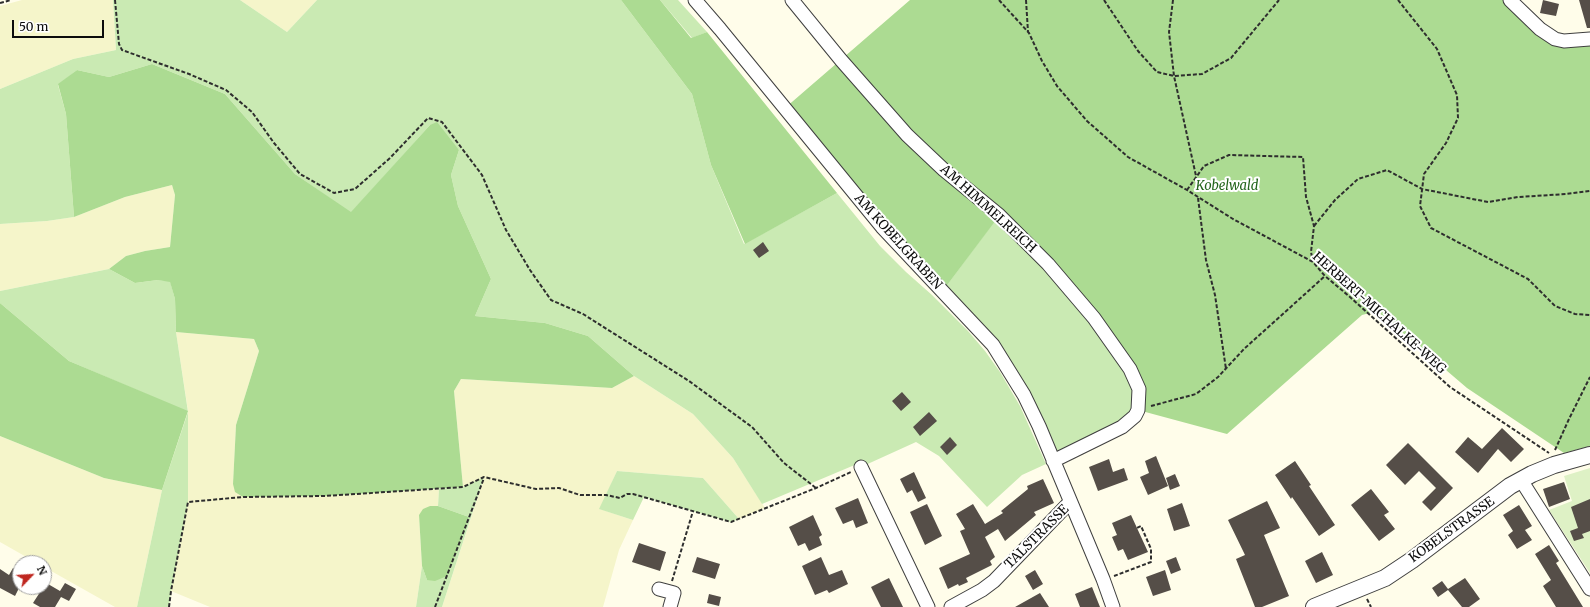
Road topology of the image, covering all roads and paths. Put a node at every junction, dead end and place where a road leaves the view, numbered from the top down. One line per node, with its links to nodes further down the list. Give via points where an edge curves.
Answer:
1 (12, 0): 12 (path)
2 (115, 0): 33 (path, via 118,44 122,50 226,90 252,112 300,174 334,194 355,189 390,158 428,118 442,122 482,175 506,230 551,300 583,314 689,381 752,427 784,463)
3 (695, 0): 29 (street, AM KOBELGRABEN, via 882,227 993,346 1024,395)
4 (792, 0): 27 (street, AM HIMMELREICH, via 907,135 1020,235 1069,288 1130,369 1139,389)
5 (1000, 0): 13 (path, HERBERT-MICHALKE-WEG)
6 (1026, 0): 13 (path, HERBERT-MICHALKE-WEG)
7 (1104, 0): 15 (path, via 1138,51 1157,72)
8 (1173, 0): 15 (path, via 1169,32)
9 (1279, 0): 15 (path, via 1231,58 1202,74)
10 (1398, 0): 17 (path, via 1437,49 1457,95 1458,118 1446,143 1424,174)
11 (1510, 0): 14 (street, via 1540,29 1555,39)
12 (0, 3)
13 (1028, 33): 18 (path, HERBERT-MICHALKE-WEG, via 1057,86 1087,121 1128,156)
14 (1590, 39)
15 (1174, 76): 16 (path)
16 (1196, 176): 18 (path); 21 (path, via 1204,166 1230,155 1303,157 1306,197)
17 (1422, 188): 19 (path, via 1488,202 1518,196); 21 (path, via 1387,170 1358,179 1335,200); 24 (path, via 1420,206 1431,228 1528,278 1555,306 1574,314)
18 (1187, 190): 20 (path, HERBERT-MICHALKE-WEG)
19 (1590, 191)
20 (1198, 198): 22 (path, HERBERT-MICHALKE-WEG); 25 (path, via 1206,260 1215,295)
21 (1314, 226): 22 (path, via 1311,252)
22 (1313, 262): 23 (path, HERBERT-MICHALKE-WEG)
23 (1325, 276): 25 (path, via 1244,349); 26 (path, HERBERT-MICHALKE-WEG, via 1450,388 1553,455)
24 (1590, 314)
25 (1226, 369): 27 (path, via 1196,394)
26 (1590, 378)
27 (1138, 410): 29 (street, via 1122,427)
28 (1590, 455): 32 (street, KOBELSTRASSE, via 1554,465)
29 (1053, 461): 34 (street, AM KOBELGRABEN)
30 (861, 467): 33 (path); 43 (street)
31 (484, 477): 35 (path, via 536,488 559,488 580,495 620,498 633,494); 40 (path, via 455,488 325,496 243,497 188,502); 41 (path)
32 (1521, 480): 38 (street); 46 (street, KOBELSTRASSE, via 1385,578)
33 (816, 488): 35 (path, via 731,522)
34 (1070, 502): 37 (street, TALSTRASSE); 44 (street, TALSTRASSE, via 994,580 982,590)
35 (693, 511): 39 (path)
36 (1137, 528): 37 (path, via 1141,526 1151,549 1151,562)
37 (1103, 580): 45 (street, TALSTRASSE)
38 (1590, 589)
39 (664, 590): 42 (street, via 674,593)
40 (169, 607)
41 (435, 607)
42 (670, 607)
43 (928, 607)
44 (951, 607)
45 (1113, 607)
46 (1314, 607)

